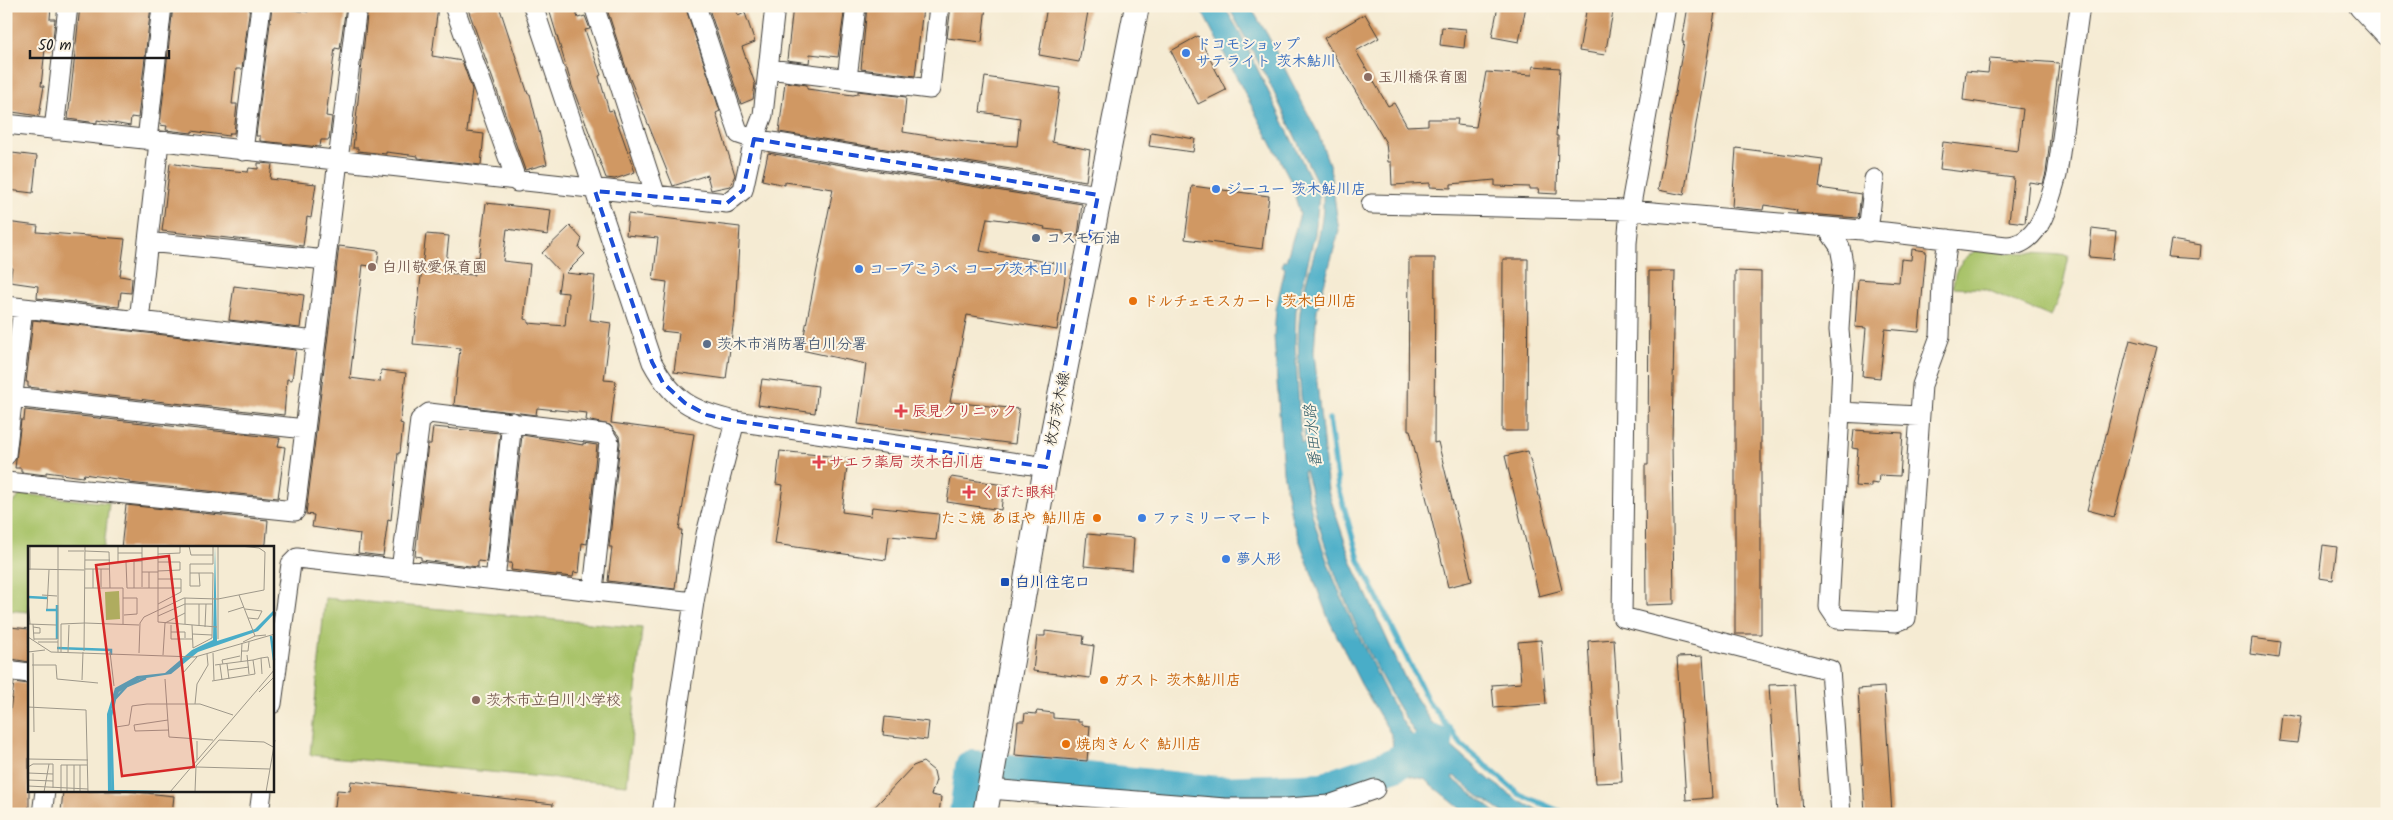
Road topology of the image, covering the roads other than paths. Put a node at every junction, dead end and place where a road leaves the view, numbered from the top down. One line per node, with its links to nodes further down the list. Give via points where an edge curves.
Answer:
1 (68, 6): 20 (street)
2 (162, 6): 22 (street)
3 (261, 6): 23 (street)
4 (357, 6): 24 (street)
5 (454, 6): 26 (street)
6 (533, 6): 27 (street)
7 (594, 6): 29 (street)
8 (696, 6): 21 (street, via 739,134)
9 (775, 6): 17 (street)
10 (856, 6): 18 (street)
11 (939, 6): 18 (street, via 930,89)
12 (1137, 6): 28 (main road, 枚方茨木線)
13 (1666, 6): 31 (street)
14 (2080, 6): 34 (street, via 2057,175 2031,238 2013,246)
15 (2361, 6): 16 (main road)
16 (2387, 34)
17 (769, 69): 18 (street); 21 (street, via 764,115)
18 (847, 78)
19 (6, 124): 20 (street)
20 (54, 130): 22 (street)
21 (754, 139): 28 (street); 29 (street, via 743,190 728,204)
22 (153, 141): 23 (street); 35 (street)
23 (243, 151): 24 (street)
24 (338, 162): 26 (street); 36 (street)
25 (1874, 180): 33 (street)
26 (517, 182): 27 (street)
27 (595, 190): 29 (street); 43 (street, via 652,362 663,383 685,403 707,415)
28 (1098, 195): 47 (main road, 枚方茨木線)
29 (656, 196)
30 (1371, 204): 31 (street)
31 (1630, 210): 32 (street); 64 (street, via 1623,428 1622,617 1830,670)
32 (1827, 228): 33 (street); 41 (street, via 1840,247 1843,263)
33 (1868, 232): 34 (street)
34 (1948, 239): 42 (street, via 1942,280 1940,336 1922,385)
35 (148, 242): 36 (street); 38 (street)
36 (326, 260): 39 (street)
37 (15, 307): 38 (street); 40 (street)
38 (139, 321): 39 (street)
39 (316, 341): 45 (street)
40 (13, 397): 45 (street); 46 (street)
41 (1840, 412): 42 (street); 42 (street, via 1829,607 1837,618 1896,622 1906,618)
42 (1919, 416)
43 (735, 421): 47 (street); 52 (street, via 706,534)
44 (512, 422): 49 (street, via 429,413 420,420); 50 (street); 51 (street, via 604,434 609,442)
45 (305, 429): 48 (street, via 295,511)
46 (6, 455)
47 (1046, 467): 56 (main road, 枚方茨木線)
48 (6, 482)
49 (401, 570): 50 (street); 55 (street, via 296,558 291,564)
50 (495, 580): 51 (street)
51 (593, 590): 52 (street)
52 (694, 602): 62 (street)
53 (6, 670): 54 (street)
54 (28, 673)
55 (274, 694)
56 (991, 776): 57 (street, via 1225,808 1329,805); 63 (main road, 枚方茨木線)
57 (1375, 789)
58 (45, 792): 60 (street)
59 (256, 792): 61 (street)
60 (42, 814)
61 (260, 814)
62 (662, 814)
63 (985, 814)
64 (1841, 814)

